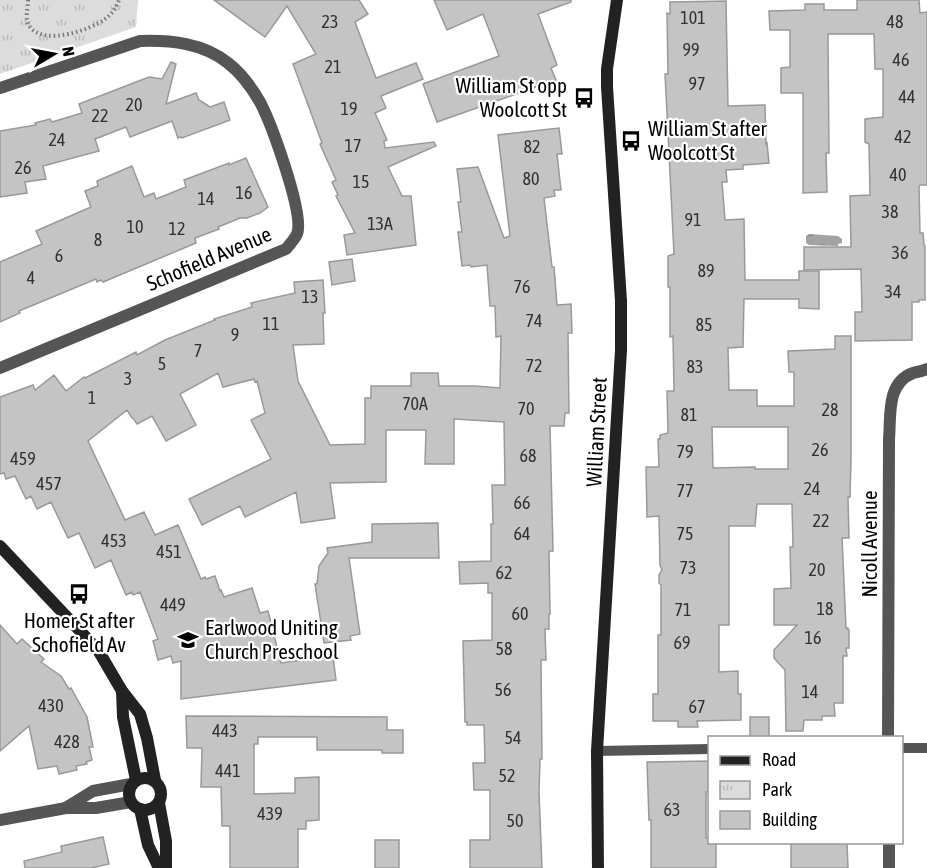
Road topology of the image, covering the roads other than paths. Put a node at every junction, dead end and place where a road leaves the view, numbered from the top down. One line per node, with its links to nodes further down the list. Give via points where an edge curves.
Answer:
1 (617, 0): 11 (main road, William Street, via 607,87 621,350)
2 (0, 88): 3 (street, Schofield Avenue, via 140,40 164,40 208,51 228,63 260,102 298,216 297,234 286,249)
3 (0, 368)
4 (926, 370): 7 (street, Nicoll Avenue, via 910,374 892,395)
5 (0, 546): 6 (main road, via 98,650)
6 (122, 691): 12 (main road, via 140,714); 13 (main road)
7 (888, 736)
8 (903, 748): 9 (lane)
9 (927, 748)
10 (708, 749): 11 (lane)
11 (597, 751): 21 (main road, William Street)
12 (155, 780): 13 (main road, via 146,777); 14 (main road, via 161,793)
13 (134, 782): 15 (main road, via 128,793); 16 (street, via 93,791)
14 (159, 803): 15 (main road, via 150,809); 20 (main road)
15 (135, 806): 16 (street); 19 (main road)
16 (66, 808): 17 (street)
17 (0, 820)
18 (889, 844): 22 (street)
19 (159, 868)
20 (166, 868)
21 (598, 868)
22 (889, 868)

